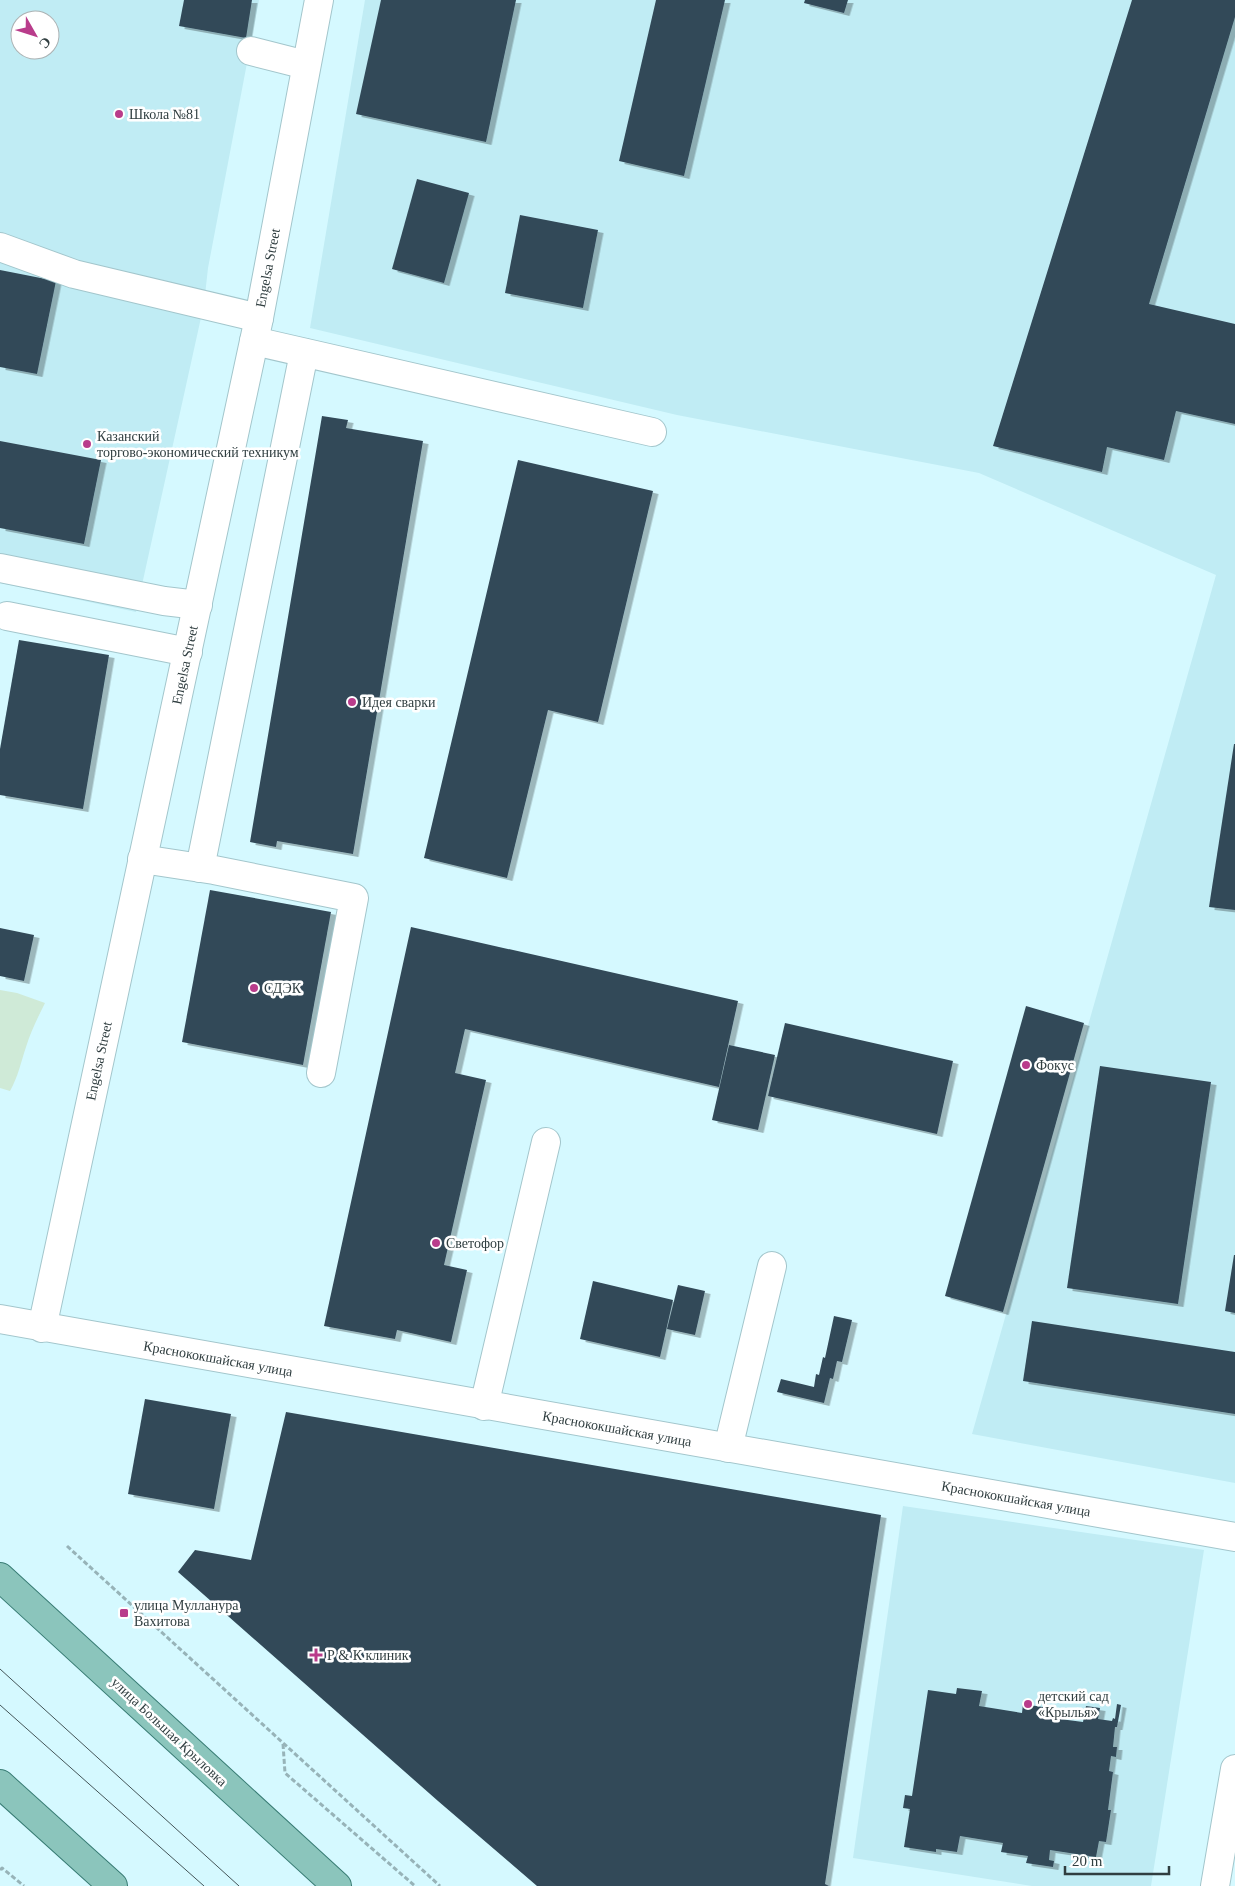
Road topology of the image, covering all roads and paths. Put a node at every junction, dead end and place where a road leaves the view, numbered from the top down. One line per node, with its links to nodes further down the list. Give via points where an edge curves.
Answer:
1 (319, 0): 3 (street, Engelsa Street)
2 (250, 51): 3 (street)
3 (306, 65): 5 (street, Engelsa Street)
4 (0, 246): 5 (street, via 74,274)
5 (256, 329): 6 (street); 9 (street, Engelsa Street)
6 (304, 352): 7 (street); 13 (street)
7 (652, 432)
8 (0, 568): 9 (street)
9 (198, 605): 11 (street, Engelsa Street)
10 (7, 616): 11 (street)
11 (188, 652): 12 (street, Engelsa Street)
12 (142, 859): 13 (street); 18 (street, Engelsa Street)
13 (200, 868): 14 (street, via 354,898)
14 (321, 1073)
15 (546, 1142): 19 (street)
16 (772, 1266): 20 (street)
17 (0, 1319): 18 (street, Краснококшайская улица)
18 (42, 1328): 19 (street, Краснококшайская улица)
19 (484, 1406): 20 (street, Краснококшайская улица)
20 (728, 1448): 21 (street, Краснококшайская улица)
21 (1235, 1537)
22 (67, 1546): 24 (path)
23 (0, 1577): 30 (main road, улица Большая Крыловка)
24 (283, 1743): 31 (path, via 285,1773); 32 (path)
25 (1235, 1769): 33 (street)
26 (0, 1784): 29 (main road)
27 (1, 1868): 28 (path)
28 (24, 1886)
29 (114, 1886)
30 (337, 1886)
31 (415, 1886)
32 (440, 1886)
33 (1215, 1886)

